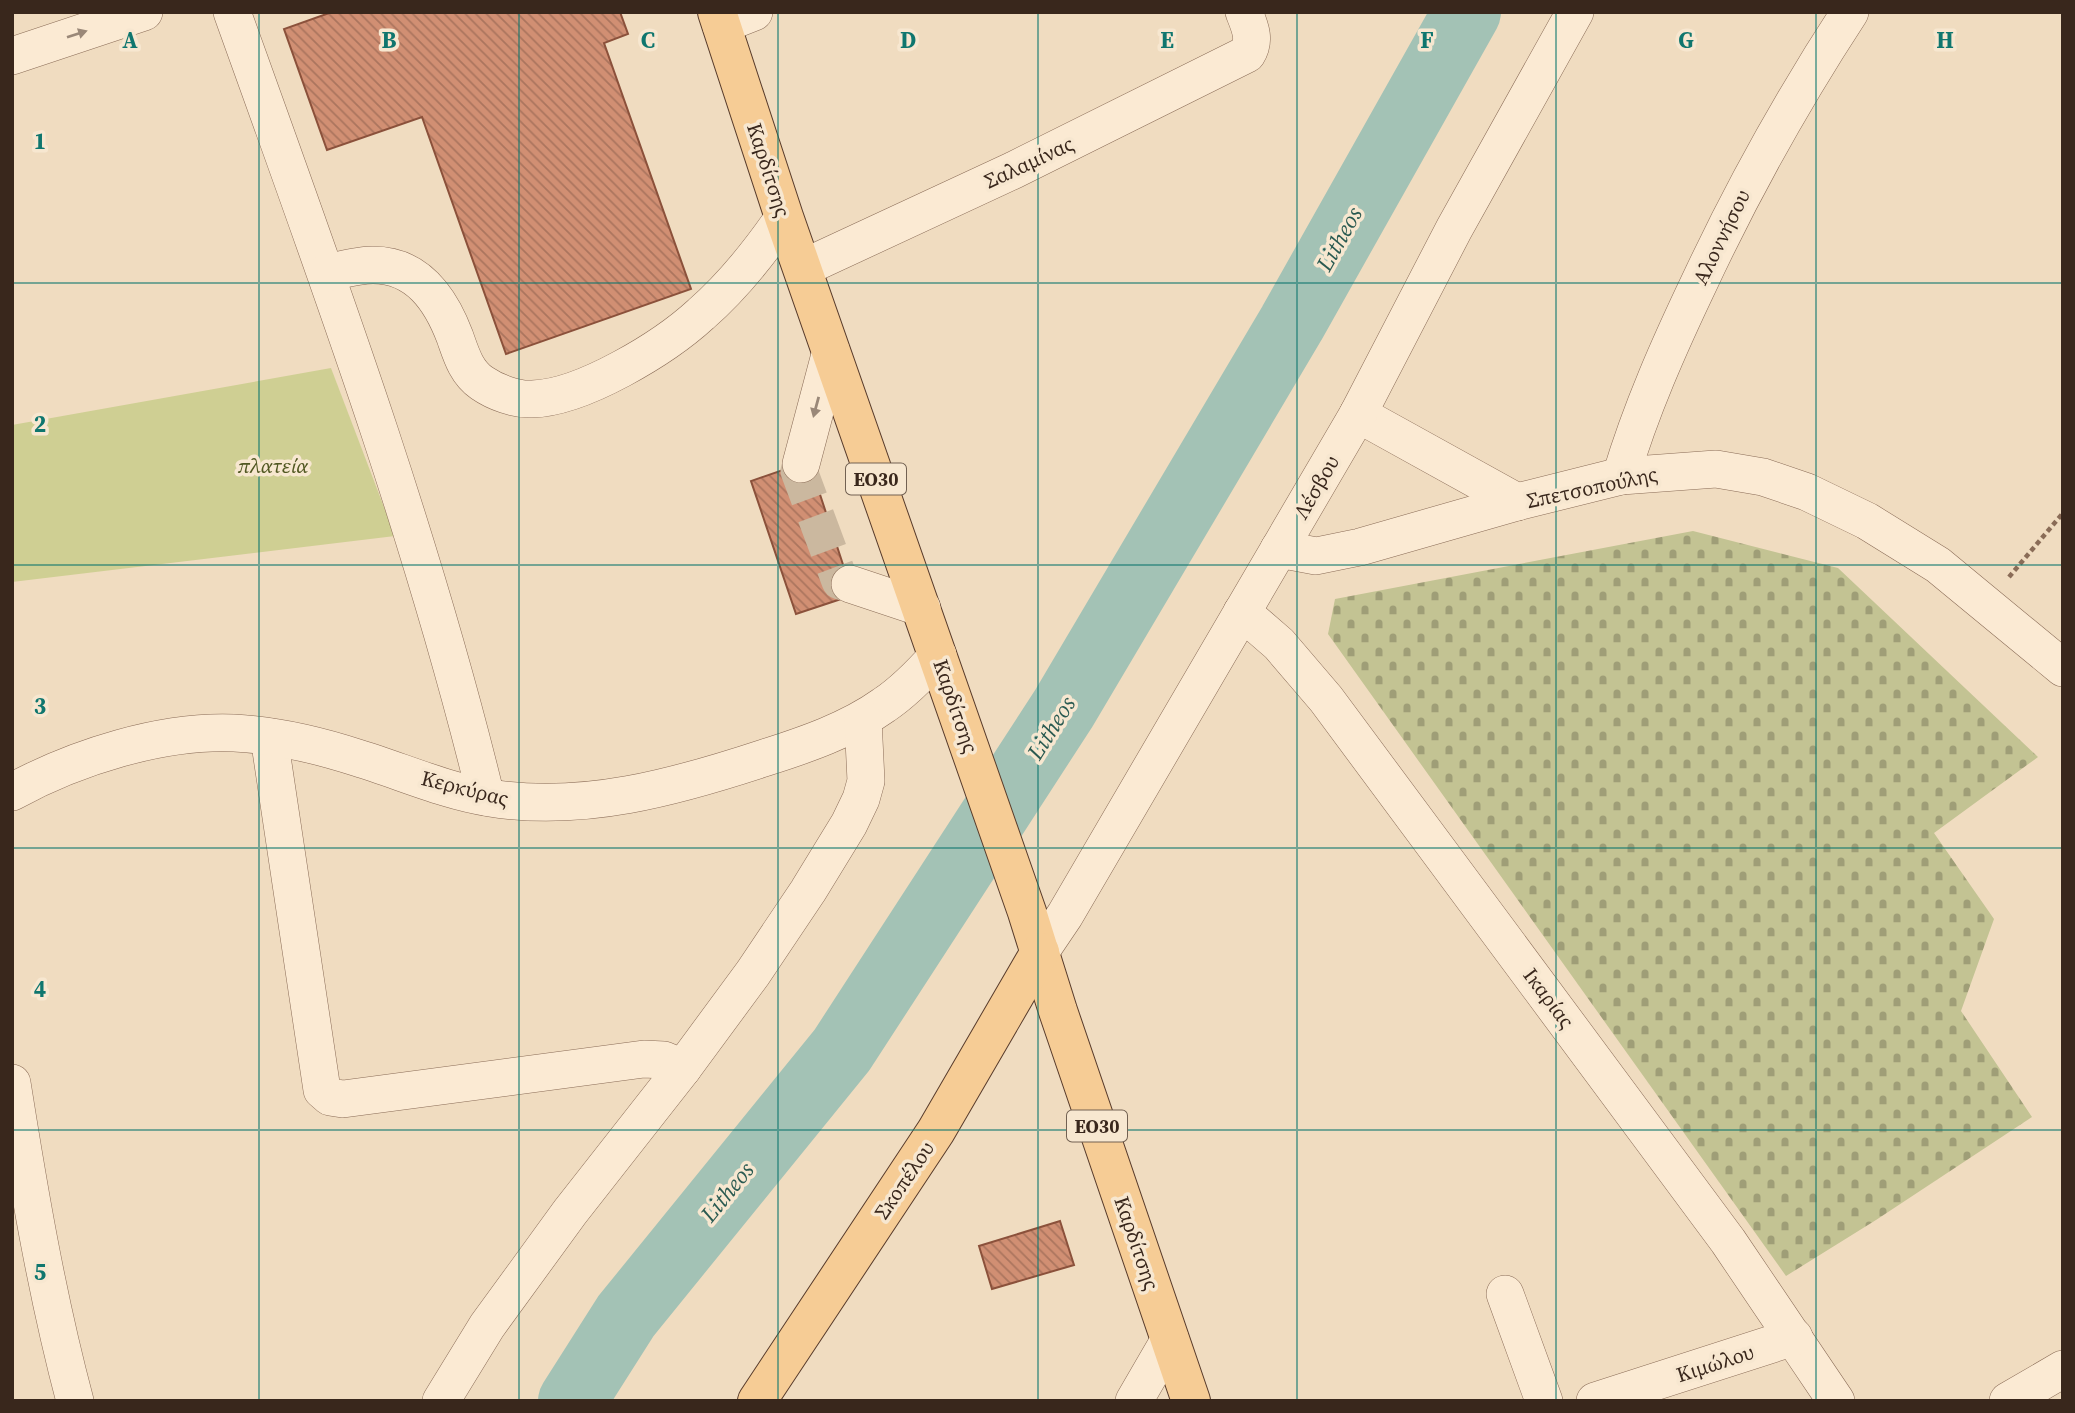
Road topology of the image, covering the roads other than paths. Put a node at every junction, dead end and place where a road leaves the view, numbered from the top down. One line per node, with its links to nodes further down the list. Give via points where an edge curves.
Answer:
1 (144, 12): 7 (street, one-way to 1)
2 (232, 12): 10 (street)
3 (1244, 12): 9 (street, Σαλαμίνας, via 1252,34 1247,54)
4 (1575, 12): 12 (street, Λέσβου)
5 (1850, 12): 14 (street, Αλοννήσου, via 1733,210 1665,355)
6 (730, 16): 8 (main road, Καρδίτσης / ΕΟ30)
7 (12, 56)
8 (784, 217): 9 (main road, Καρδίτσης / ΕΟ30); 10 (street, via 732,284 700,315 657,348 598,380 551,398 528,400 480,382 466,366 438,299 408,275 372,265)
9 (803, 268): 11 (main road, Καρδίτσης / ΕΟ30)
10 (326, 273): 25 (street, via 435,606)
11 (831, 351): 13 (street, one-way to 13); 18 (main road, Καρδίτσης / ΕΟ30)
12 (1358, 414): 15 (street); 16 (street, Λέσβου)
13 (801, 464)
14 (1621, 476): 15 (street, Σπετσοπούλης); 21 (street, Σπετσοπούλης, via 1716,468 1807,492 1867,521 1938,565)
15 (1517, 502): 16 (street, Σπετσοπούλης, via 1316,556)
16 (1279, 549): 19 (street, Λέσβου)
17 (850, 584): 18 (street)
18 (922, 608): 20 (main road, Καρδίτσης / ΕΟ30)
19 (1242, 612): 26 (street, Λέσβου); 30 (street, Ικαρίας, via 1279,644 1326,699 1728,1241)
20 (938, 655): 22 (street, Κερκύρας, via 895,697); 26 (main road, Καρδίτσης / ΕΟ30)
21 (2063, 668)
22 (863, 719): 25 (street, Κερκύρας, via 760,759 628,795 549,802); 27 (street, via 866,781 862,799 808,891)
23 (269, 737): 24 (street, Κερκύρας, via 209,733 136,744); 25 (street, Κερκύρας, via 309,744); 27 (street, via 322,1090 330,1097 343,1099 644,1059 664,1060)
24 (12, 792)
25 (486, 797)
26 (1040, 952): 31 (main road, Καρδίτσης / ΕΟ30); 35 (main road, Σκοπέλου, via 936,1131)
27 (683, 1068): 34 (street, via 570,1212)
28 (12, 1083): 33 (street, via 55,1325)
29 (1504, 1294): 38 (street)
30 (1794, 1337): 39 (street, Κιμώλου); 40 (street, Ικαρίας)
31 (1170, 1339): 36 (street); 37 (main road, Καρδίτσης / ΕΟ30)
32 (2063, 1369): 41 (street)
33 (75, 1401)
34 (440, 1401)
35 (757, 1401)
36 (1134, 1401)
37 (1191, 1401)
38 (1544, 1401)
39 (1595, 1401)
40 (1836, 1401)
41 (2008, 1401)

